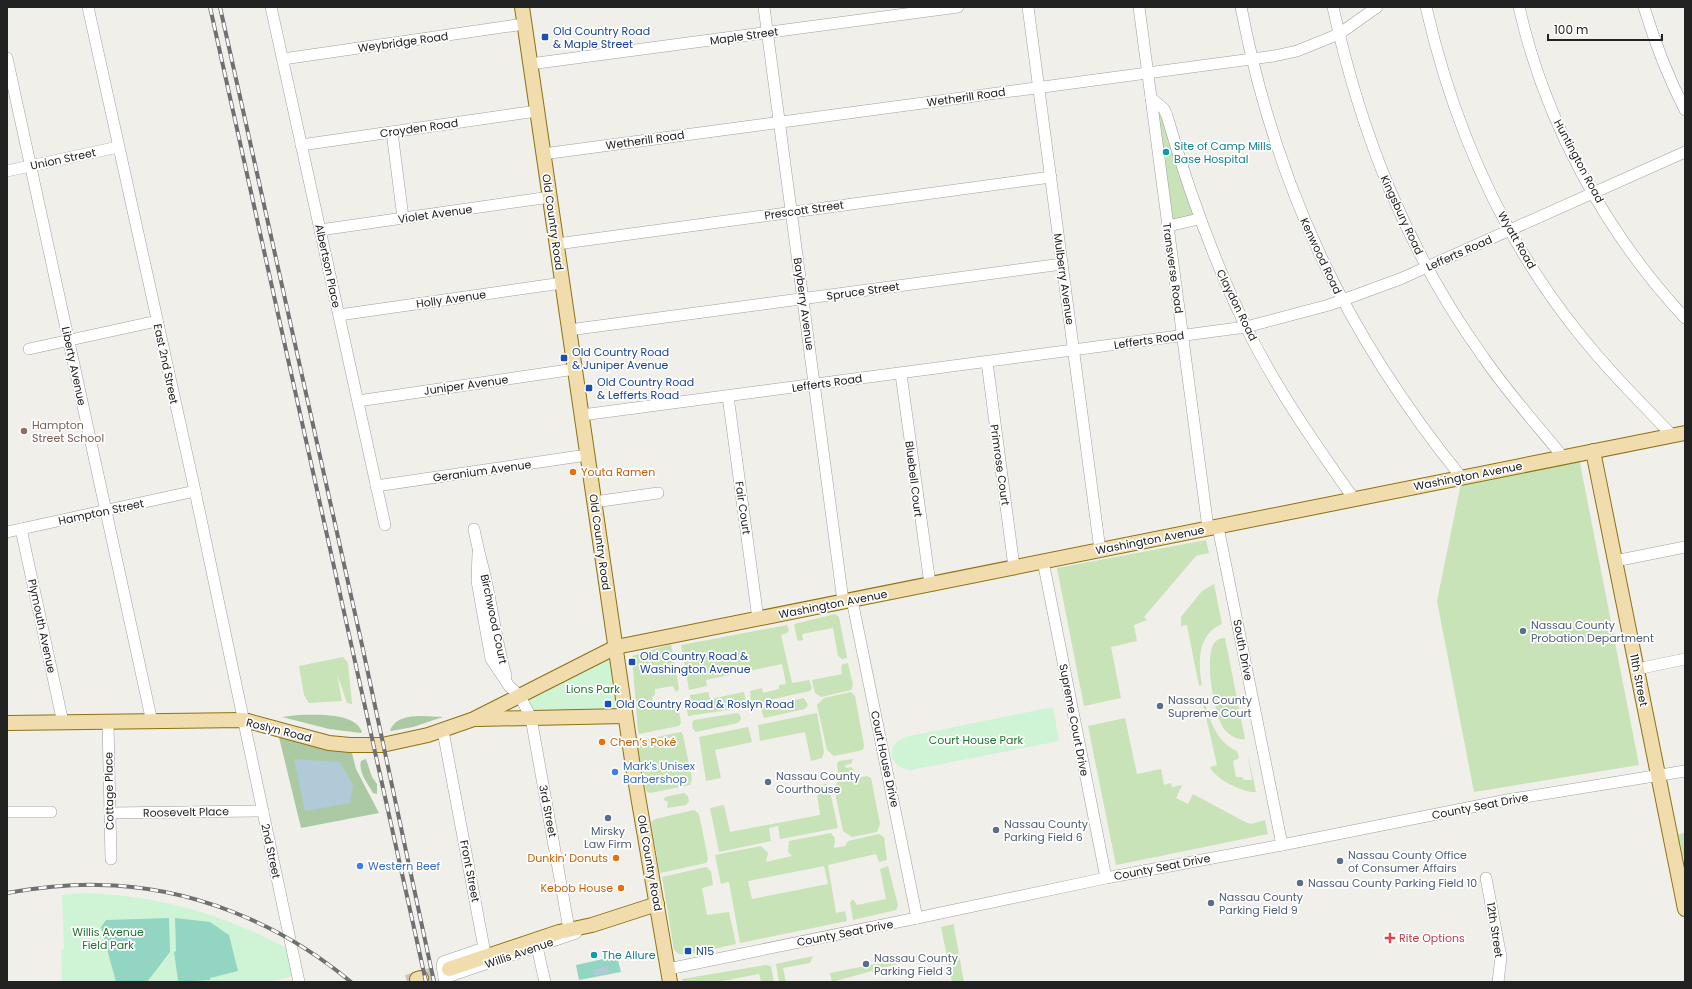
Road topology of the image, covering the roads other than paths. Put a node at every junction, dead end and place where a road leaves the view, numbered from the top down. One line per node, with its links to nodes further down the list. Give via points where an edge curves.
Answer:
1 (88, 7): 29 (street, East 2nd Street)
2 (271, 7): 19 (street, Albertson Place)
3 (522, 7): 14 (main road, Old Country Road)
4 (764, 7): 15 (street, Bayberry Avenue)
5 (958, 7): 15 (street, Maple Street)
6 (1028, 7): 22 (street, Mulberry Avenue)
7 (1139, 7): 21 (street, Transverse Road)
8 (1241, 7): 18 (street, Kenwood Road)
9 (1333, 7): 16 (street, Kingsbury Road)
10 (1377, 7): 16 (street, Wetherill Road)
11 (1426, 7): 42 (street, Wyatt Road, via 1450,97 1478,167)
12 (1519, 7): 35 (street, Huntington Road, via 1536,69 1553,112)
13 (1644, 7): 24 (street, via 1653,37)
14 (524, 24): 19 (street, Weybridge Road); 20 (main road, Old Country Road)
15 (768, 32): 20 (street, Maple Street); 26 (street, Bayberry Avenue)
16 (1339, 34): 18 (street, Wetherill Road, via 1297,50); 45 (street, Kingsbury Road, via 1352,87 1373,149)
17 (7, 58): 32 (street, Liberty Avenue)
18 (1252, 59): 21 (street, Wetherill Road); 48 (street, Kenwood Road, via 1261,98 1283,167 1309,233)
19 (283, 60): 28 (street, Albertson Place)
20 (530, 64): 25 (main road, Old Country Road)
21 (1148, 73): 22 (street, Wetherill Road); 23 (street, Transverse Road)
22 (1039, 88): 26 (street, Wetherill Road); 34 (street, Mulberry Avenue)
23 (1151, 98): 39 (street, Claydon Road, via 1168,116); 40 (street, Transverse Road)
24 (1685, 110)
25 (537, 111): 27 (street, Croyden Road); 31 (main road, Old Country Road)
26 (780, 122): 31 (street, Wetherill Road); 37 (street, Bayberry Avenue)
27 (392, 132): 28 (street, Croyden Road); 38 (street)
28 (301, 144): 41 (street, Albertson Place)
29 (118, 147): 32 (street, Union Street); 51 (street, East 2nd Street)
30 (1685, 152): 35 (street, Lefferts Road)
31 (543, 154): 36 (main road, Old Country Road)
32 (31, 166): 33 (street, Union Street); 55 (street, Liberty Avenue)
33 (7, 171)
34 (1050, 177): 37 (street, Prescott Street); 44 (street, Mulberry Avenue)
35 (1593, 193): 42 (street, Lefferts Road); 50 (street, Huntington Road, via 1633,255)
36 (550, 197): 38 (street, Violet Avenue); 43 (main road, Old Country Road)
37 (791, 212): 43 (street, Prescott Street); 47 (street, Bayberry Avenue)
38 (403, 218): 41 (street, Violet Avenue)
39 (1199, 219): 40 (street); 52 (street, Claydon Road)
40 (1168, 226): 54 (street, Transverse Road)
41 (320, 230): 49 (street, Albertson Place)
42 (1510, 230): 45 (street, Lefferts Road); 65 (street, Wyatt Road, via 1544,286 1576,329 1618,379)
43 (557, 244): 46 (main road, Old Country Road)
44 (1062, 264): 47 (street, Spruce Street); 57 (street, Mulberry Avenue)
45 (1427, 267): 48 (street, Lefferts Road); 68 (street, Kingsbury Road, via 1484,358)
46 (562, 283): 49 (street, Holly Avenue); 53 (main road, Old Country Road)
47 (803, 298): 53 (street, Spruce Street); 61 (street, Bayberry Avenue)
48 (1342, 300): 52 (street, Lefferts Road); 69 (street, Kenwood Road, via 1400,396)
49 (339, 315): 63 (street, Albertson Place)
50 (1685, 318)
51 (157, 321): 55 (street); 71 (street, East 2nd Street)
52 (1246, 327): 54 (street, Lefferts Road); 73 (street, Claydon Road, via 1295,412)
53 (569, 330): 59 (main road, Old Country Road)
54 (1182, 336): 57 (street, Lefferts Road); 77 (street, Transverse Road)
55 (69, 340): 56 (street); 75 (street, Liberty Avenue)
56 (29, 349)
57 (1074, 350): 58 (street, Lefferts Road); 82 (street, Mulberry Avenue)
58 (987, 362): 60 (street, Lefferts Road); 85 (street, Primrose Court)
59 (575, 370): 63 (street, Juniper Avenue); 64 (main road, Old Country Road)
60 (901, 374): 61 (street, Lefferts Road); 86 (street, Bluebell Court)
61 (814, 385): 62 (street, Lefferts Road); 87 (street, Bayberry Avenue)
62 (728, 396): 64 (street, Lefferts Road); 88 (street, Fair Court)
63 (358, 400): 70 (street, Albertson Place)
64 (582, 415): 67 (main road, Old Country Road)
65 (1679, 434): 66 (main road, Washington Avenue)
66 (1593, 451): 68 (main road, Washington Avenue); 83 (main road, 11th Street)
67 (587, 455): 70 (street, Geranium Avenue); 74 (main road, Old Country Road)
68 (1563, 458): 69 (main road, Washington Avenue)
69 (1462, 478): 73 (main road, Washington Avenue)
70 (376, 486): 76 (street, Albertson Place)
71 (195, 492): 75 (street, Hampton Street); 96 (street, East 2nd Street)
72 (658, 493): 74 (street)
73 (1354, 499): 77 (main road, Washington Avenue)
74 (594, 502): 89 (main road, Old Country Road)
75 (106, 511): 78 (street, Hampton Street); 98 (street, Liberty Avenue)
76 (385, 525)
77 (1213, 527): 82 (main road, Washington Avenue); 108 (street, South Drive)
78 (21, 529): 80 (street, Hampton Street); 100 (street, Plymouth Avenue)
79 (474, 529): 92 (street, Birchwood Court, via 500,655 509,686)
80 (7, 532)
81 (1685, 547): 83 (street)
82 (1100, 550): 84 (main road, Washington Avenue)
83 (1615, 561): 91 (main road, 11th Street)
84 (1043, 562): 85 (main road, Washington Avenue); 110 (street, Supreme Court Drive)
85 (1014, 567): 86 (main road, Washington Avenue)
86 (930, 584): 87 (main road, Washington Avenue)
87 (848, 601): 88 (main road, Washington Avenue); 114 (street, Court House Drive)
88 (758, 618): 89 (main road, Washington Avenue)
89 (616, 647): 92 (main road, Roslyn Road); 93 (main road, Old Country Road)
90 (1685, 659): 91 (street)
91 (1637, 669): 103 (main road, 11th Street)
92 (520, 696): 94 (street, 3rd Street); 95 (main road, Roslyn Road)
93 (625, 716): 94 (main road, Roslyn Road); 112 (main road, Old Country Road)
94 (531, 718): 95 (main road, Roslyn Road); 116 (street, 3rd Street)
95 (474, 719): 101 (main road, Roslyn Road)
96 (244, 720): 98 (main road, Roslyn Road); 101 (main road, Roslyn Road, via 329,743 350,745 395,743); 104 (street, 2nd Street)
97 (108, 722): 98 (main road, Roslyn Road); 100 (main road, Roslyn Road); 107 (street, Cottage Place)
98 (152, 722)
99 (7, 723): 100 (main road, Roslyn Road)
100 (63, 723)
101 (443, 731): 119 (street, Front Street, via 484,948 443,962)
102 (1685, 771): 103 (street, County Seat Drive)
103 (1658, 776): 108 (street, County Seat Drive, via 1507,800); 113 (main road, 11th Street)
104 (263, 811): 107 (street, Roosevelt Place); 120 (street, 2nd Street)
105 (7, 812): 106 (street)
106 (51, 812)
107 (110, 813): 109 (street, Cottage Place)
108 (1282, 845): 110 (street, County Seat Drive)
109 (111, 859)
110 (1106, 878): 114 (street, County Seat Drive)
111 (1486, 878): 122 (street, 12th Street, via 1501,957)
112 (657, 904): 115 (main road, Willis Avenue); 118 (main road, Old Country Road)
113 (1685, 909)
114 (918, 918): 118 (street, County Seat Drive)
115 (592, 925): 116 (main road, Willis Avenue); 117 (street, Willis Avenue)
116 (569, 929): 119 (main road, Willis Avenue)
117 (537, 947): 119 (street, Willis Avenue); 121 (street)
118 (669, 975)
119 (446, 976)
120 (299, 982)
121 (545, 982)
122 (1498, 982)

